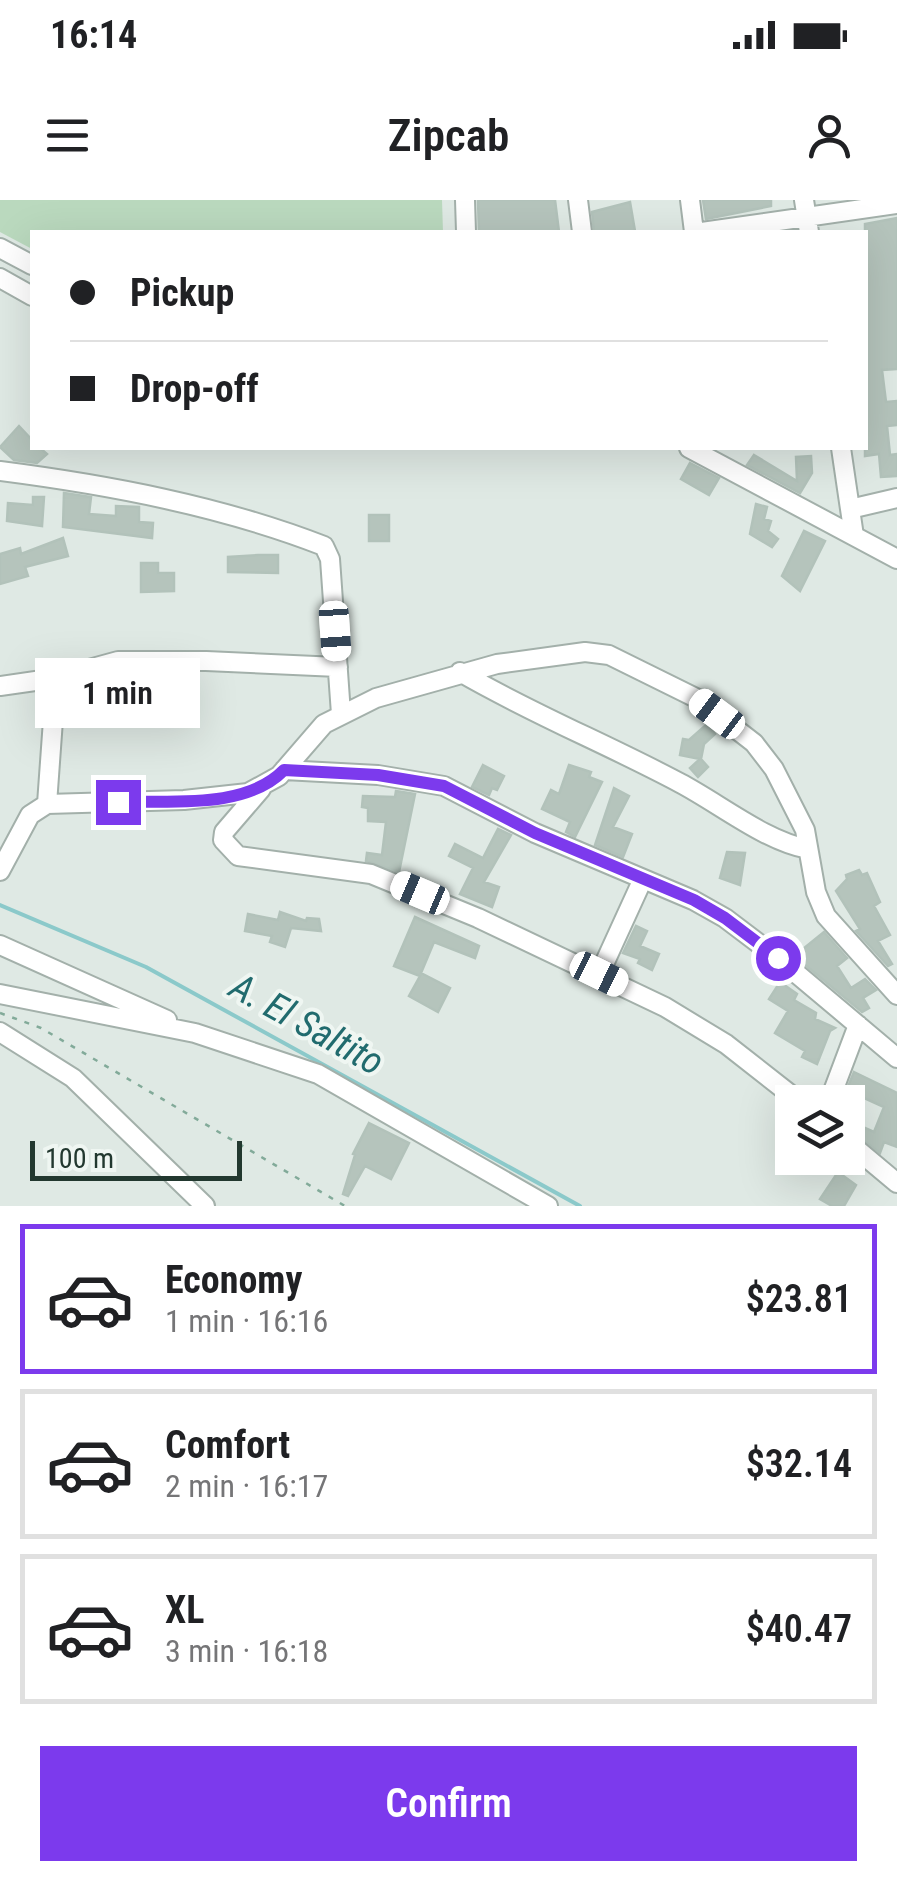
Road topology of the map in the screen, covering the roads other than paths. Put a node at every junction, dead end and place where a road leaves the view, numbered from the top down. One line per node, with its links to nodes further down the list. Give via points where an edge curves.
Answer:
1 (465, 200): 6 (street)
2 (578, 200): 7 (street)
3 (690, 200): 8 (street)
4 (897, 204): 5 (street)
5 (806, 217): 9 (street)
6 (466, 230)
7 (582, 230)
8 (694, 230)
9 (716, 230)
10 (0, 248): 11 (street)
11 (25, 261): 12 (street)
12 (1, 278): 13 (street)
13 (30, 295)
14 (693, 450): 17 (street)
15 (726, 450): 17 (street)
16 (840, 450): 20 (street)
17 (729, 467): 21 (street)
18 (0, 471): 23 (street, via 121,489 324,546)
19 (897, 498): 20 (street)
20 (850, 509): 21 (street)
21 (854, 536): 22 (street)
22 (897, 558)
23 (338, 668): 25 (street, via 118,661); 27 (street)
24 (460, 672): 27 (street); 31 (street, via 679,782 786,845); 31 (street, via 585,652 621,658 696,698 754,742 797,811)
25 (56, 678): 26 (street); 30 (street)
26 (0, 686)
27 (341, 714): 28 (street)
28 (284, 770): 29 (street); 33 (street, via 444,786)
29 (261, 788): 30 (street, via 184,800); 35 (street, via 224,832 226,846 238,856 380,876)
30 (47, 804): 32 (street, via 30,815)
31 (808, 849): 37 (street, via 826,916)
32 (2, 861)
33 (642, 880): 35 (street); 38 (street, via 725,918)
34 (0, 945): 40 (street)
35 (599, 974): 42 (street, via 726,1044)
36 (0, 994): 40 (street)
37 (897, 995)
38 (858, 1025): 41 (street); 43 (street)
39 (0, 1032): 46 (street, via 72,1078)
40 (194, 1032): 47 (street, via 318,1074)
41 (897, 1058)
42 (778, 1085)
43 (835, 1085)
44 (865, 1157): 45 (street)
45 (897, 1184)
46 (205, 1206)
47 (548, 1206)

